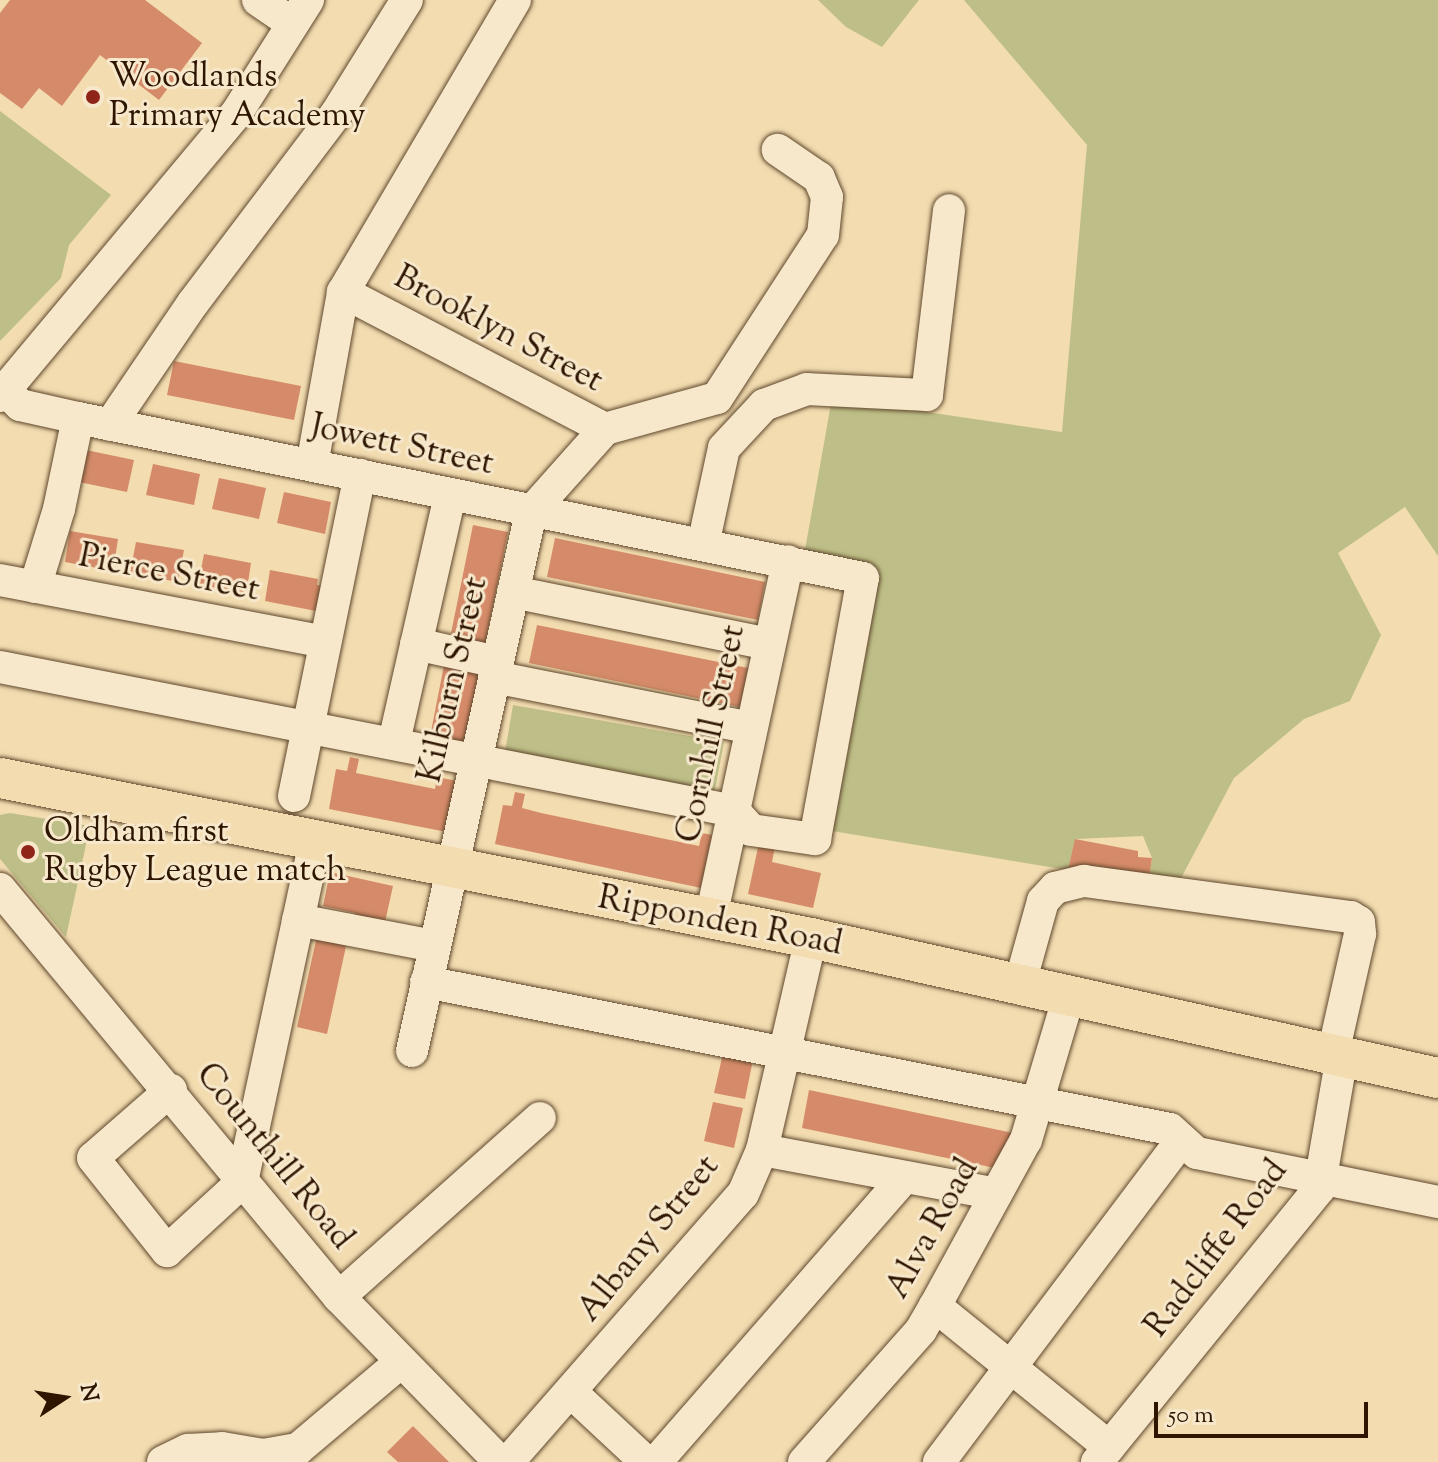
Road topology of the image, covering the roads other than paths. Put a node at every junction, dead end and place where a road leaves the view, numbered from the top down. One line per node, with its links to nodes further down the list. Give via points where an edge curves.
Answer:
1 (258, 0): 4 (street)
2 (407, 0): 10 (street, via 336,114 193,303)
3 (515, 0): 7 (street)
4 (300, 12): 8 (street, via 236,114)
5 (778, 150): 11 (street, via 819,178 827,197 823,235 717,398)
6 (949, 210): 16 (street, via 927,395 807,389 764,405 724,448)
7 (343, 292): 11 (street, Brooklyn Street); 12 (street)
8 (3, 394): 9 (street, Jowett Street, via 20,405)
9 (78, 418): 10 (street, Jowett Street); 19 (street, via 59,509)
10 (110, 425): 12 (street, Jowett Street)
11 (605, 429): 15 (street, Brooklyn Street)
12 (312, 465): 13 (street, Jowett Street)
13 (360, 475): 14 (street, Jowett Street); 21 (street)
14 (450, 495): 15 (street, Jowett Street); 22 (street)
15 (531, 512): 16 (street, Jowett Street); 20 (street, Kilburn Street)
16 (703, 545): 17 (street, Jowett Street)
17 (788, 561): 23 (street, Cornhill Street); 32 (street, Jowett Street, via 863,578 815,839 751,830)
18 (0, 580): 19 (street, Pierce Street)
19 (35, 587): 21 (street, Pierce Street)
20 (513, 592): 23 (street); 25 (street, Kilburn Street)
21 (324, 642): 26 (street)
22 (416, 644): 25 (street); 28 (street)
23 (769, 644): 27 (street, Cornhill Street)
24 (0, 667): 26 (street)
25 (496, 669): 27 (street); 29 (street, Kilburn Street)
26 (308, 725): 28 (street); 31 (street)
27 (751, 728): 32 (street, Cornhill Street)
28 (394, 742): 29 (street)
29 (476, 758): 32 (street); 34 (street, Kilburn Street)
30 (0, 778): 33 (main road, Ripponden Road)
31 (294, 796)
32 (734, 811): 37 (street, Cornhill Street)
33 (315, 842): 34 (main road, Ripponden Road); 36 (street)
34 (451, 865): 37 (main road, Ripponden Road); 39 (street, Kilburn Street)
35 (0, 889): 47 (street, Counthill Road)
36 (298, 920): 39 (street); 54 (street)
37 (710, 922): 38 (main road, Ripponden Road)
38 (811, 938): 41 (main road, Ripponden Road); 43 (street, Albany Street)
39 (434, 946): 40 (street, Kilburn Street)
40 (426, 982): 43 (street); 44 (street, Kilburn Street)
41 (1019, 987): 42 (main road, Ripponden Road); 45 (street, Radcliffe Road, via 1043,901 1055,888 1084,881 1351,917 1359,922 1360,934)
42 (1068, 999): 45 (main road, Ripponden Road); 48 (street, Alva Road)
43 (785, 1050): 48 (street); 51 (street, Albany Street)
44 (412, 1051)
45 (1338, 1055): 46 (main road, Ripponden Road); 53 (street, Radcliffe Road)
46 (1438, 1078)
47 (171, 1090): 54 (street, Counthill Road); 54 (street, via 93,1158 102,1170 167,1251)
48 (1036, 1104): 50 (street, via 1170,1129); 55 (street, Alva Road, via 1026,1140)
49 (540, 1118): 57 (street)
50 (1182, 1140): 53 (street, via 1197,1153); 60 (street)
51 (762, 1150): 52 (street); 61 (street, Albany Street, via 743,1194)
52 (905, 1177): 55 (street); 67 (street)
53 (1321, 1181): 56 (street); 62 (street, Radcliffe Road)
54 (242, 1182): 57 (street, Counthill Road)
55 (996, 1194): 58 (street, Alva Road)
56 (1438, 1202)
57 (339, 1297): 59 (street, Counthill Road)
58 (935, 1306): 60 (street); 68 (street, Alva Road, via 921,1330)
59 (401, 1362): 63 (street, via 298,1449 263,1455 222,1448 188,1450); 64 (street, Counthill Road)
60 (1013, 1370): 62 (street); 69 (street)
61 (571, 1392): 65 (street, Albany Street); 66 (street)
62 (1103, 1454)
63 (163, 1462)
64 (500, 1462)
65 (508, 1462)
66 (646, 1462)
67 (656, 1462)
68 (804, 1462)
69 (939, 1462)

